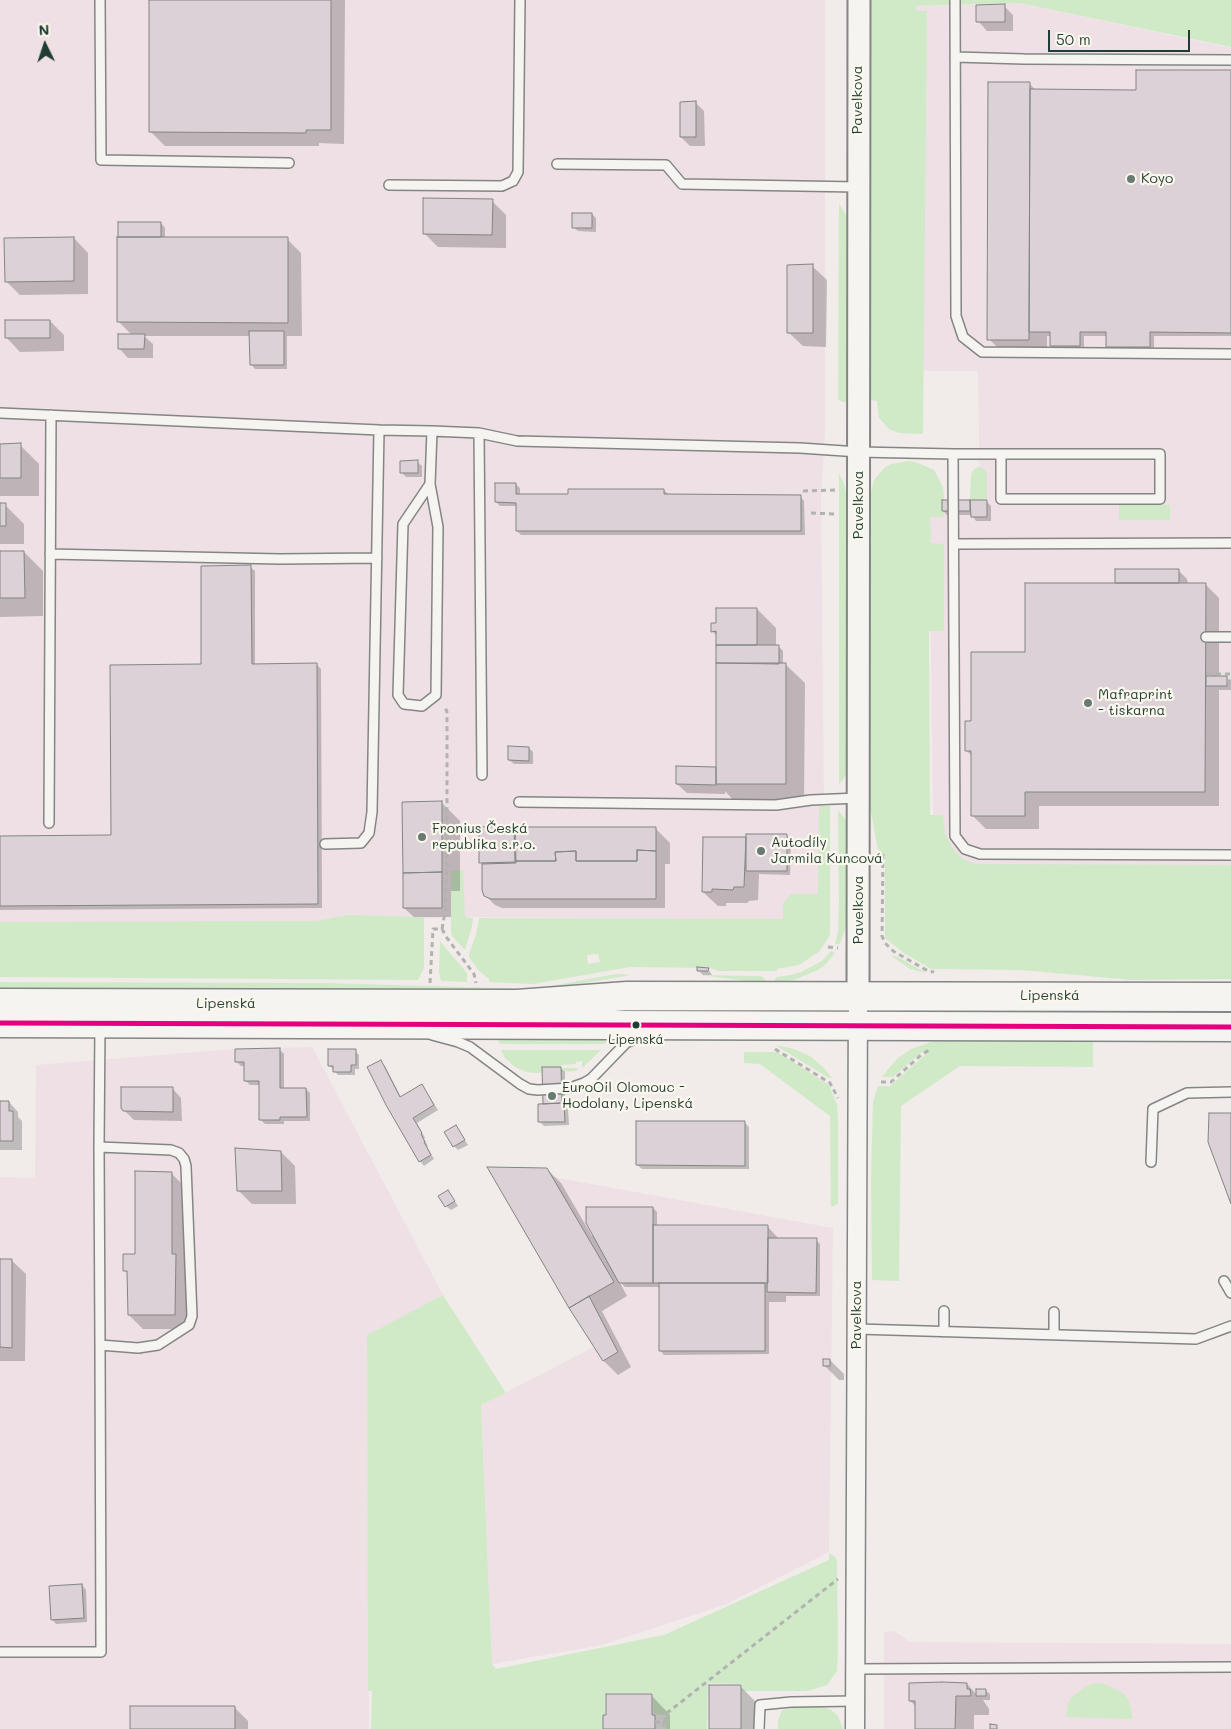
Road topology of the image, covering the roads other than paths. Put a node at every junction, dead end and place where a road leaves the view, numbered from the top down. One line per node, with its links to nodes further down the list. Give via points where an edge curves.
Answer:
1 (100, 0): 7 (lane, via 101,160)
2 (520, 0): 9 (lane, via 518,172 512,181 502,186)
3 (859, 0): 10 (street, Pavelkova)
4 (955, 0): 5 (lane)
5 (955, 57): 6 (lane); 11 (lane, via 956,316 963,337 982,352)
6 (1231, 60)
7 (289, 163)
8 (557, 164): 10 (lane, via 666,165 682,184)
9 (389, 185)
10 (858, 187): 17 (street, Pavelkova)
11 (1231, 354)
12 (0, 413): 13 (lane)
13 (51, 415): 14 (lane); 23 (lane)
14 (379, 430): 15 (lane); 24 (lane)
15 (432, 431): 16 (lane); 20 (lane)
16 (479, 434): 17 (lane, via 518,441); 27 (lane)
17 (859, 452): 18 (lane); 28 (street, Pavelkova)
18 (953, 454): 19 (lane); 22 (lane)
19 (1001, 454): 19 (lane, via 1001,499 1160,499 1160,454)
20 (430, 484): 20 (lane, via 438,527 436,695 422,706 404,704 398,695 403,524)
21 (1231, 543): 22 (lane)
22 (955, 544): 32 (lane, via 955,836 966,848 980,854)
23 (50, 554): 24 (lane); 30 (lane)
24 (377, 558): 31 (lane, via 369,833 361,843)
25 (1206, 637): 26 (lane)
26 (1231, 637)
27 (482, 775)
28 (858, 798): 29 (lane, via 776,805); 33 (street, Pavelkova)
29 (519, 802)
30 (48, 823)
31 (325, 844)
32 (1231, 855)
33 (858, 996): 34 (main road, Lipenská); 35 (main road, Lipenská, via 626,996 517,1004); 40 (street, Pavelkova)
34 (1231, 997)
35 (0, 1003)
36 (0, 1023): 37 (main road, Lipenská)
37 (100, 1024): 38 (main road, Lipenská); 43 (lane)
38 (388, 1025): 39 (main road, Lipenská); 39 (lane, via 458,1042 481,1054 520,1084 538,1090 570,1088 584,1083 626,1043)
39 (674, 1026): 40 (main road, Lipenská)
40 (858, 1026): 41 (main road, Lipenská); 50 (street, Pavelkova)
41 (1231, 1027)
42 (1231, 1092): 44 (lane, via 1186,1093 1153,1109)
43 (99, 1147): 53 (lane); 53 (lane, via 171,1150 184,1159 192,1316 189,1325 158,1346)
44 (1151, 1162)
45 (1224, 1281): 46 (lane)
46 (1231, 1293)
47 (944, 1311): 51 (lane)
48 (1054, 1312): 52 (lane)
49 (1231, 1326): 52 (lane, via 1196,1340)
50 (857, 1329): 51 (lane); 56 (street, Pavelkova)
51 (944, 1332): 52 (lane)
52 (1054, 1335)
53 (100, 1346): 54 (lane, via 100,1652)
54 (0, 1652)
55 (1231, 1667): 56 (lane)
56 (855, 1668): 57 (street, Pavelkova)
57 (854, 1702): 58 (lane, via 760,1705); 59 (street, Pavelkova)
58 (760, 1729)
59 (855, 1729)

